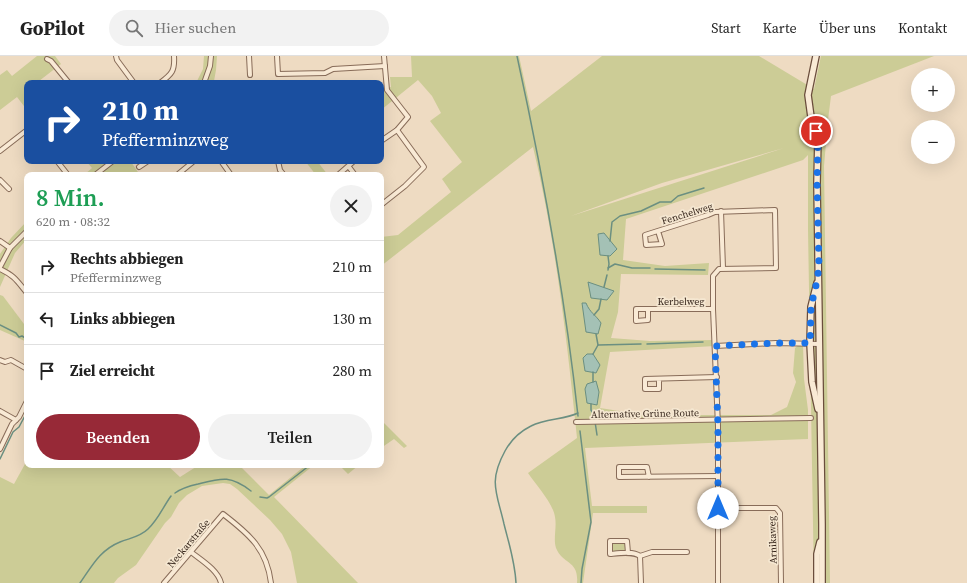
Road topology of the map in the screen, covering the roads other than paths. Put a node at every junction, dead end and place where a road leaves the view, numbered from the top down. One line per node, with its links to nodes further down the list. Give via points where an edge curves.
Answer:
1 (116, 56): 12 (street)
2 (174, 56): 13 (street, via 172,73)
3 (211, 56): 14 (street)
4 (249, 56): 10 (street)
5 (277, 56): 9 (street, via 278,74 325,73 333,69)
6 (384, 56): 9 (street)
7 (816, 56): 39 (street, via 808,95 811,117 818,138)
8 (47, 59): 11 (street, via 52,61)
9 (385, 66): 15 (street, via 387,90 408,116)
10 (250, 75)
11 (67, 80)
12 (132, 80)
13 (164, 80)
14 (205, 80)
15 (397, 130): 17 (street); 33 (street, via 424,166)
16 (24, 132): 18 (street)
17 (384, 139)
18 (0, 151)
19 (59, 164): 26 (street)
20 (109, 164): 27 (street)
21 (144, 164): 25 (street)
22 (190, 164): 28 (street)
23 (351, 164): 24 (street)
24 (348, 167): 29 (street); 30 (street)
25 (139, 168)
26 (66, 172)
27 (99, 172)
28 (181, 172)
29 (342, 172)
30 (352, 172)
31 (0, 180): 32 (street)
32 (10, 189)
33 (384, 204)
34 (722, 211): 35 (street, Fenchelweg); 41 (street); 41 (street, Fenchelweg, via 775,210 776,223 776,268)
35 (658, 231): 35 (street, Fenchelweg, via 645,235 646,245 662,244)
36 (24, 234): 38 (street)
37 (0, 241): 38 (street)
38 (10, 248): 40 (street)
39 (819, 266): 45 (street, via 811,307); 46 (street)
40 (0, 268): 42 (street, via 15,277)
41 (723, 268): 44 (street, via 713,276)
42 (24, 289)
43 (648, 309): 44 (street, Kerbelweg)
44 (713, 309): 47 (street)
45 (810, 343): 46 (street); 47 (street); 58 (street, via 813,392)
46 (819, 344): 58 (street)
47 (715, 346): 50 (street)
48 (0, 360): 49 (street, via 11,360)
49 (24, 367)
50 (717, 377): 51 (street); 56 (street)
51 (659, 379)
52 (24, 406): 55 (street)
53 (0, 411): 55 (street)
54 (811, 418): 56 (street, Alternative Grüne Route)
55 (16, 420): 59 (street)
56 (718, 420): 57 (street, Alternative Grüne Route); 60 (street)
57 (576, 422)
58 (820, 431): 63 (street)
59 (0, 449)
60 (718, 476): 61 (street); 62 (street)
61 (649, 477): 61 (street, via 619,477 619,468 647,467)
62 (718, 508): 72 (street); 73 (street, Arnikaweg, via 776,508 780,513)
63 (822, 524): 74 (street, via 817,554); 75 (street)
64 (191, 552): 68 (street, Neckarstraße); 69 (street, via 214,571); 70 (street, Neckarstraße, via 223,514 247,533 261,550 269,569)
65 (687, 552): 67 (street, via 652,552)
66 (628, 553): 66 (street, via 610,554 610,541 627,541); 67 (street)
67 (640, 556): 71 (street)
68 (164, 583)
69 (221, 583)
70 (271, 583)
71 (641, 583)
72 (718, 583)
73 (781, 583)
74 (817, 583)
75 (822, 583)

